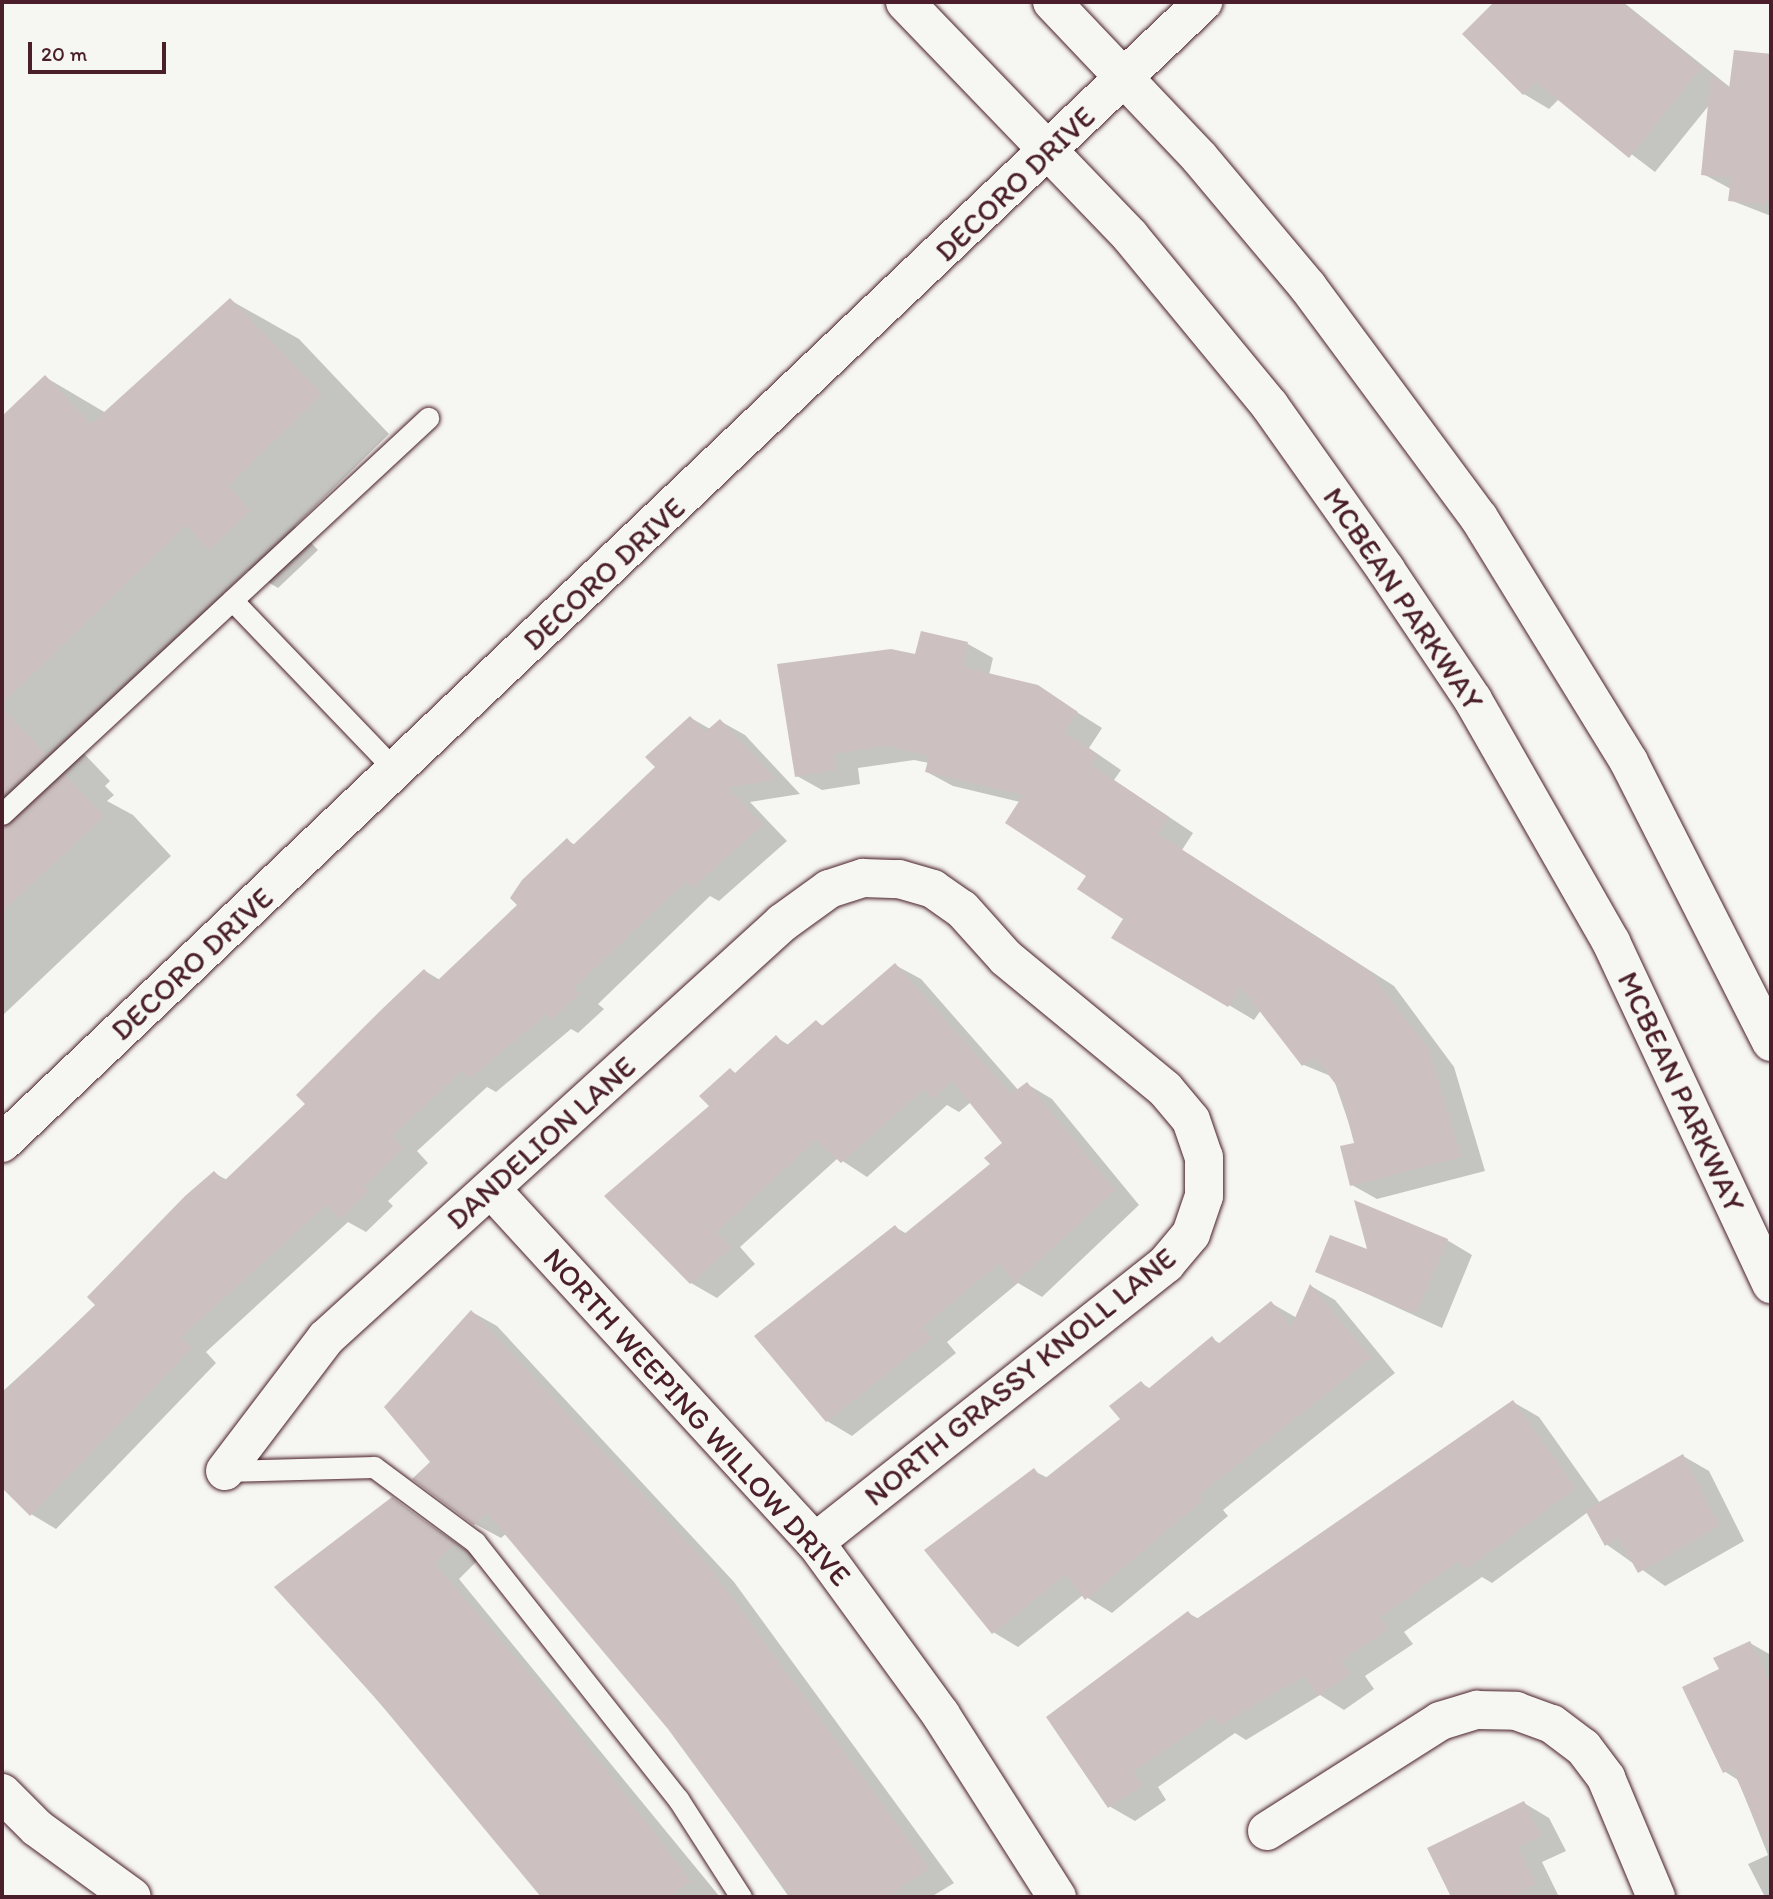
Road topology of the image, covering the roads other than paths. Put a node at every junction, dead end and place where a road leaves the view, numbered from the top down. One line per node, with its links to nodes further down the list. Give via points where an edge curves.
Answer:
1 (905, 2): 5 (main road, MCBEAN PARKWAY)
2 (1052, 2): 4 (main road)
3 (1203, 2): 4 (main road, DECORO DRIVE)
4 (1123, 78): 5 (main road, DECORO DRIVE); 11 (main road, via 1308,287 1479,518 1629,762)
5 (1050, 151): 8 (main road, DECORO DRIVE); 14 (main road, MCBEAN PARKWAY, via 1130,236 1270,406 1473,700 1611,942)
6 (428, 418): 7 (lane)
7 (232, 600): 8 (lane); 9 (lane)
8 (396, 771): 12 (main road, DECORO DRIVE)
9 (2, 814)
10 (899, 879): 13 (main road, DANDELION LANE, via 863,878 829,890 782,923); 16 (main road, NORTH GRASSY KNOLL LANE, via 933,889 962,909 1006,958 1166,1089 1191,1120 1205,1157 1205,1196 1191,1234 1166,1264)
11 (1771, 1042)
12 (2, 1143)
13 (491, 1189): 15 (main road, DANDELION LANE, via 326,1338); 16 (main road, NORTH WEEPING WILLOW DRIVE)
14 (1771, 1284)
15 (225, 1471): 20 (lane, via 374,1467 475,1542 678,1799)
16 (815, 1542): 21 (main road, NORTH WEEPING WILLOW DRIVE, via 941,1715)
17 (2, 1793): 19 (main road, via 48,1837)
18 (1267, 1831): 22 (main road, via 1440,1721 1477,1710 1516,1711 1552,1724 1583,1747 1606,1778)
19 (132, 1897)
20 (741, 1897)
21 (1057, 1897)
22 (1656, 1897)

